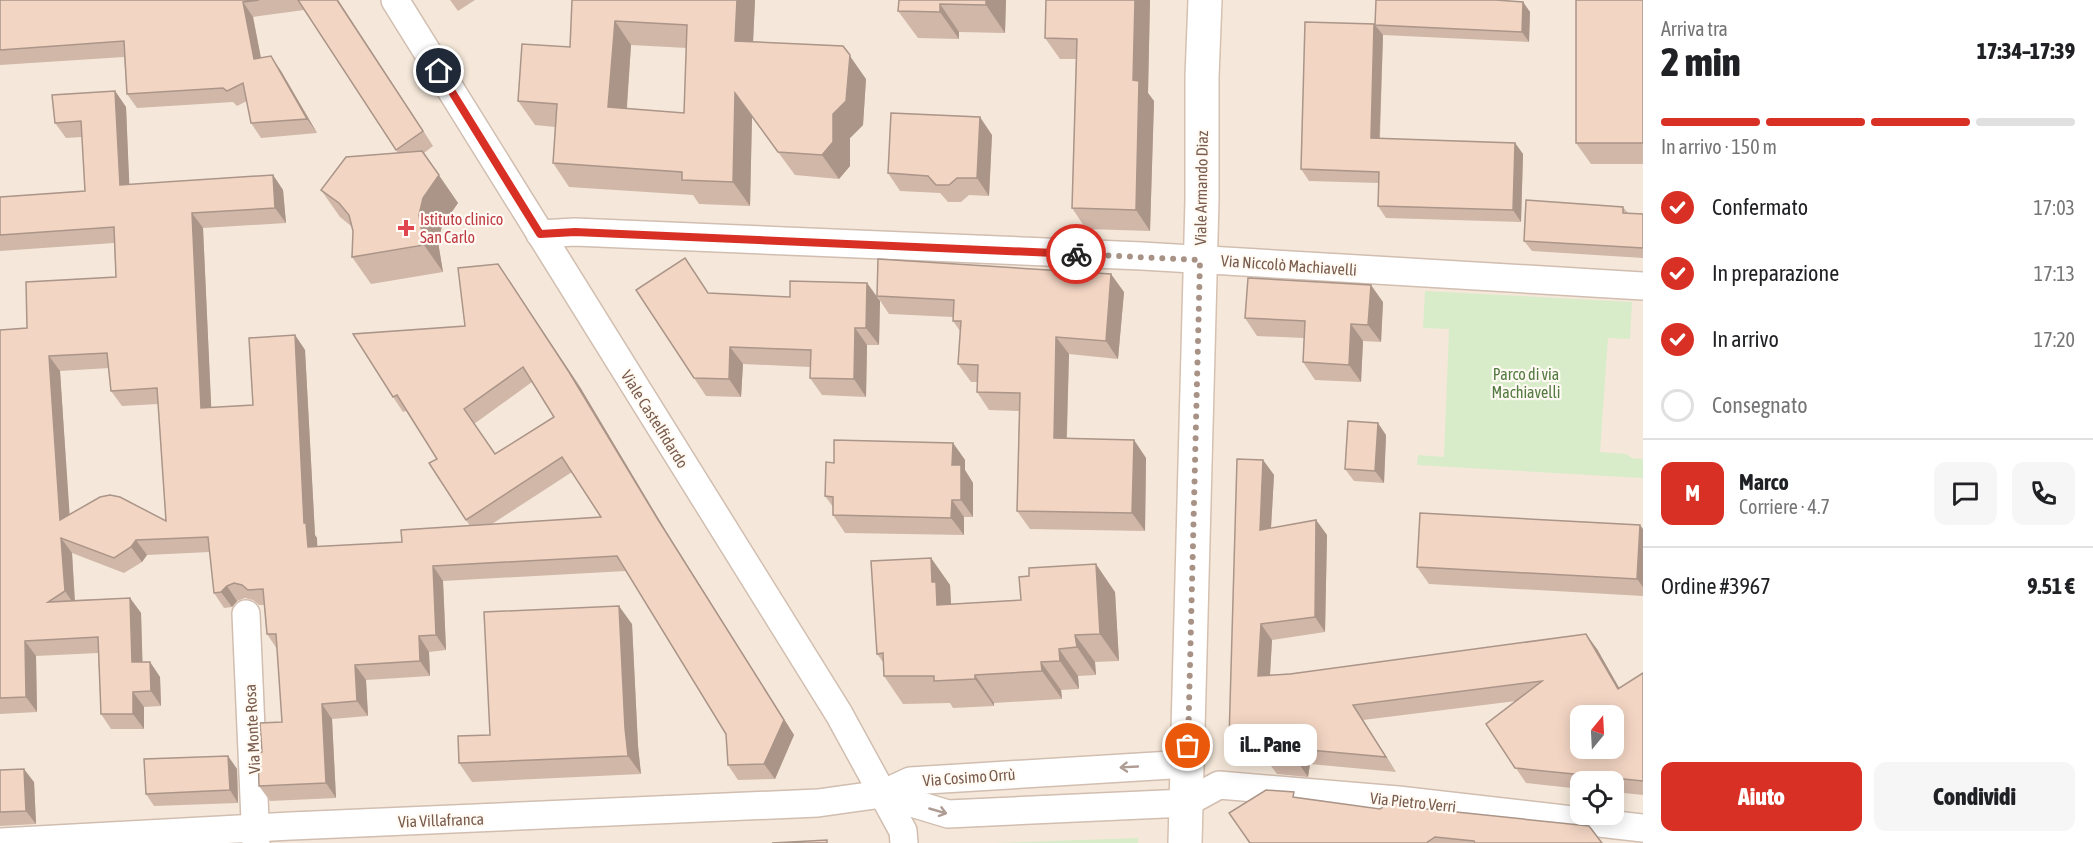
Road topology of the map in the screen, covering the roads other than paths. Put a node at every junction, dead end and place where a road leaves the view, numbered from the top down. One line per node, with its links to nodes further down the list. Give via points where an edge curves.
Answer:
1 (395, 0): 3 (street, Viale Castelfidardo)
2 (1205, 0): 4 (main road, Viale Armando Diaz)
3 (540, 234): 4 (street, Via Niccolò Machiavelli, via 575,232); 8 (street, Viale Castelfidardo, via 839,714)
4 (1200, 260): 5 (street, Via Niccolò Machiavelli); 7 (main road, Viale Armando Diaz)
5 (1643, 286)
6 (246, 614): 11 (street, Via Monte Rosa)
7 (1188, 764): 8 (street, Via Cosimo Orrù, one-way to 8, via 910,781); 9 (main road, Viale Armando Diaz)
8 (882, 794): 9 (street, Via Cosimo Orrù, one-way to 9, via 948,814); 11 (street, Via Villafranca, via 807,804); 13 (street, Viale Castelfidardo, via 903,831)
9 (1186, 803): 10 (street, Via Pietro Verri, via 1219,785 1398,800); 14 (main road, Viale Armando Diaz)
10 (1643, 828)
11 (256, 836): 12 (street, Via Villafranca)
12 (0, 843)
13 (904, 843)
14 (1185, 843)

